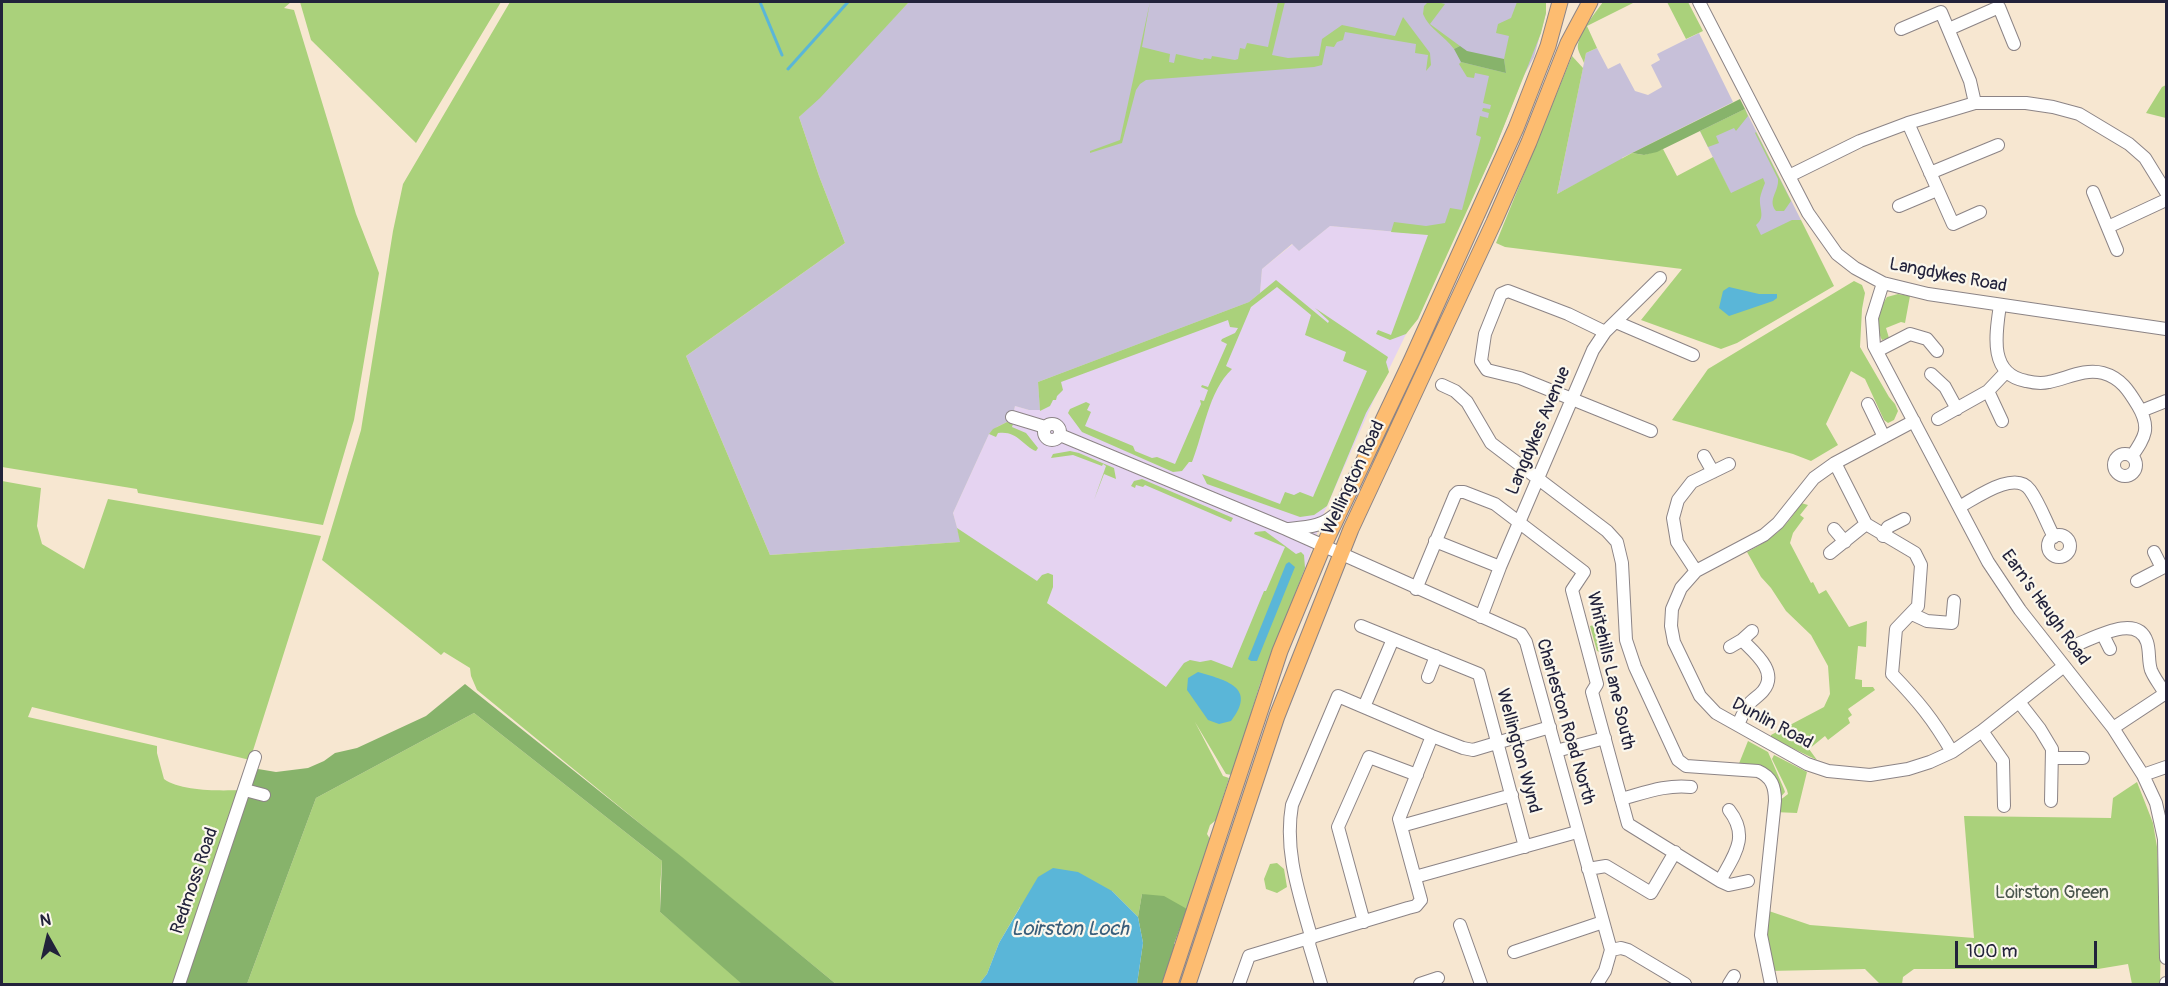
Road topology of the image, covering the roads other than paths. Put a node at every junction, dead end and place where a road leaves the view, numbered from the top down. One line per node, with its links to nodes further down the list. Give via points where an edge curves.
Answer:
1 (1560, 2): 51 (main road, Wellington Road, via 1545,55 1503,159)
2 (1590, 2): 64 (main road, Wellington Road, via 1568,42 1530,142)
3 (1699, 2): 11 (street, Langdykes Road)
4 (1901, 29): 5 (street, via 1941,12)
5 (1949, 29): 6 (street, via 1999,7); 7 (street)
6 (2014, 44)
7 (1975, 103): 8 (street); 14 (street, via 2026,103 2079,114 2145,158)
8 (1908, 123): 10 (street); 11 (street, via 1860,141)
9 (1998, 145): 10 (street)
10 (1930, 173): 12 (street)
11 (1789, 176): 21 (street, Langdykes Road, via 1830,246 1855,268)
12 (1937, 190): 16 (street); 17 (street, via 1953,224)
13 (2093, 192): 18 (street)
14 (2166, 192)
15 (2166, 201): 18 (street)
16 (1899, 206)
17 (1980, 212)
18 (2108, 227): 19 (street)
19 (2117, 250)
20 (1660, 278): 23 (street, Langdykes Avenue)
21 (1883, 283): 22 (street, Langdykes Road); 26 (street, Earn's Heugh Road, via 1872,318)
22 (2000, 305): 24 (street, Langdykes Road); 29 (street, via 1996,344)
23 (1616, 322): 25 (street, Langdykes Avenue); 28 (street)
24 (2166, 329)
25 (1605, 332): 33 (street, Langdykes Avenue); 33 (street, via 1508,291 1498,300 1485,334 1483,366)
26 (1877, 351): 27 (street, via 1910,334 1927,339); 40 (street, Earn's Heugh Road)
27 (1937, 351)
28 (1693, 355)
29 (2006, 372): 32 (street); 37 (street, via 2037,383 2100,372 2128,388)
30 (1931, 374): 36 (street, via 1945,387)
31 (1442, 385): 49 (street, via 1467,402 1491,443)
32 (1988, 391): 36 (street); 41 (street)
33 (1572, 399): 42 (street); 49 (street, Langdykes Avenue)
34 (2166, 401): 37 (street)
35 (1868, 404): 43 (street)
36 (1957, 409): 39 (street)
37 (2141, 411): 45 (street, via 2146,425 2144,438)
38 (1012, 417): 55 (street, Charleston Road North, via 1045,427 1044,434 1049,440 1060,435)
39 (1938, 419)
40 (1914, 421): 43 (street, Dunlin Road); 50 (street, Earn's Heugh Road)
41 (2002, 421)
42 (1651, 431)
43 (1884, 437): 46 (street, Dunlin Road)
44 (1704, 456): 48 (street)
45 (2132, 456)
46 (1835, 463): 54 (street); 67 (street, Dunlin Road, via 1814,478 1764,535)
47 (1729, 464): 48 (street)
48 (1713, 472): 67 (street, via 1692,482 1678,500 1673,519 1677,542)
49 (1538, 478): 53 (street, Langdykes Avenue); 133 (street, via 1617,542 1622,563 1626,640 1678,760 1686,766 1758,771 1772,781 1775,801 1761,935)
50 (1959, 507): 58 (street, via 2004,483 2020,483 2030,490); 80 (street, Earn's Heugh Road, via 2004,587)
51 (1340, 510): 55 (street, via 1321,524); 61 (main road, Wellington Road)
52 (1904, 519): 57 (street, via 1888,527)
53 (1520, 522): 59 (street, via 1496,504 1458,492); 65 (street, Langdykes Avenue); 90 (street, Whitehills Lane South, via 1584,572 1572,590 1597,684 1592,692)
54 (1866, 524): 57 (street); 60 (street)
55 (1286, 529): 61 (street, Charleston Road North)
56 (1834, 530): 60 (street)
57 (1883, 536): 71 (street, via 1915,553 1922,565 1918,606)
58 (2054, 537)
59 (1435, 541): 65 (street); 69 (street)
60 (1845, 542): 63 (street)
61 (1323, 547): 64 (street, Charleston Road North); 125 (main road, Wellington Road, via 1268,687)
62 (2154, 552): 66 (street)
63 (1830, 553)
64 (1341, 555): 69 (street, Charleston Road North); 126 (main road, Wellington Road, via 1277,716)
65 (1500, 567): 72 (street, Langdykes Avenue)
66 (2164, 567): 68 (street)
67 (1696, 571): 85 (street, Dunlin Road, via 1681,588 1672,609 1674,642 1700,696 1716,713)
68 (2137, 581)
69 (1416, 589): 72 (street, Charleston Road North)
70 (1954, 601): 71 (street, via 1952,623 1927,621)
71 (1912, 614): 93 (street, via 1896,629 1892,674 1926,710)
72 (1481, 617): 86 (street, Charleston Road North, via 1521,634)
73 (1361, 626): 75 (street)
74 (2103, 635): 76 (street); 78 (street); 82 (street, via 2123,626 2139,631 2149,645 2151,669)
75 (1393, 639): 79 (street); 84 (street)
76 (2073, 646)
77 (1730, 647): 85 (street, via 1747,635 1768,670 1763,692 1749,704)
78 (2110, 649)
79 (1436, 656): 81 (street); 91 (street, Wellington Wynd, via 1479,674)
80 (2064, 666): 83 (street, Dunlin Road); 87 (street, Earn's Heugh Road)
81 (1428, 677)
82 (2166, 693): 87 (street)
83 (2019, 702): 88 (street, Dunlin Road); 95 (street, via 2047,739)
84 (1364, 708): 89 (street); 119 (street, via 1338,696 1292,805 1288,823 1290,857)
85 (1738, 725): 93 (street, Dunlin Road, via 1787,754 1828,771 1870,775 1908,769)
86 (1550, 727): 91 (street); 92 (street, Charleston Road North)
87 (2113, 728): 99 (street, Earn's Heugh Road)
88 (1982, 731): 93 (street, Dunlin Road); 106 (street, via 2003,761)
89 (1432, 736): 91 (street, via 1473,750); 98 (street)
90 (1605, 738): 92 (street); 104 (street, Whitehills Lane South)
91 (1497, 744): 103 (street, Wellington Wynd)
92 (1556, 752): 109 (street, Charleston Road North)
93 (1952, 752)
94 (255, 757): 101 (street, Redmoss Road)
95 (2052, 758): 96 (street); 105 (street)
96 (2083, 758)
97 (2166, 767): 99 (street)
98 (1417, 775): 108 (street, via 1399,819); 116 (street, via 1369,757 1338,827)
99 (2144, 775): 122 (street, Earn's Heugh Road, via 2156,803 2164,839)
100 (1691, 787): 104 (street, via 1677,785)
101 (245, 789): 102 (street); 124 (street, Redmoss Road)
102 (264, 795)
103 (1512, 795): 108 (street); 110 (street, Wellington Wynd)
104 (1621, 799): 111 (street, Whitehills Lane South, via 1628,824)
105 (2051, 801)
106 (2004, 806)
107 (1729, 810): 114 (street, via 1736,819 1740,839)
108 (1401, 826): 113 (street)
109 (1577, 832): 110 (street); 112 (street, Charleston Road North)
110 (1525, 847): 113 (street)
111 (1675, 852): 112 (street, via 1651,893 1606,866); 114 (street)
112 (1588, 869): 117 (street, Charleston Road North)
113 (1415, 878): 116 (street, via 1421,900 1416,906)
114 (1720, 881): 115 (street, via 1730,885)
115 (1748, 881)
116 (1364, 922): 119 (street)
117 (1603, 922): 120 (street); 121 (street, Charleston Road North)
118 (1460, 925): 129 (street)
119 (1311, 936): 127 (street, via 1249,956); 128 (street, via 1309,944)
120 (1514, 952)
121 (1610, 954): 123 (street, via 1621,948 1628,951); 130 (street); 131 (street)
122 (2166, 958)
123 (1665, 980): 132 (street)
124 (179, 984)
125 (1170, 984)
126 (1188, 984)
127 (1239, 984)
128 (1321, 984)
129 (1480, 984)
130 (1587, 984)
131 (1597, 984)
132 (1685, 984)
133 (1771, 984)

